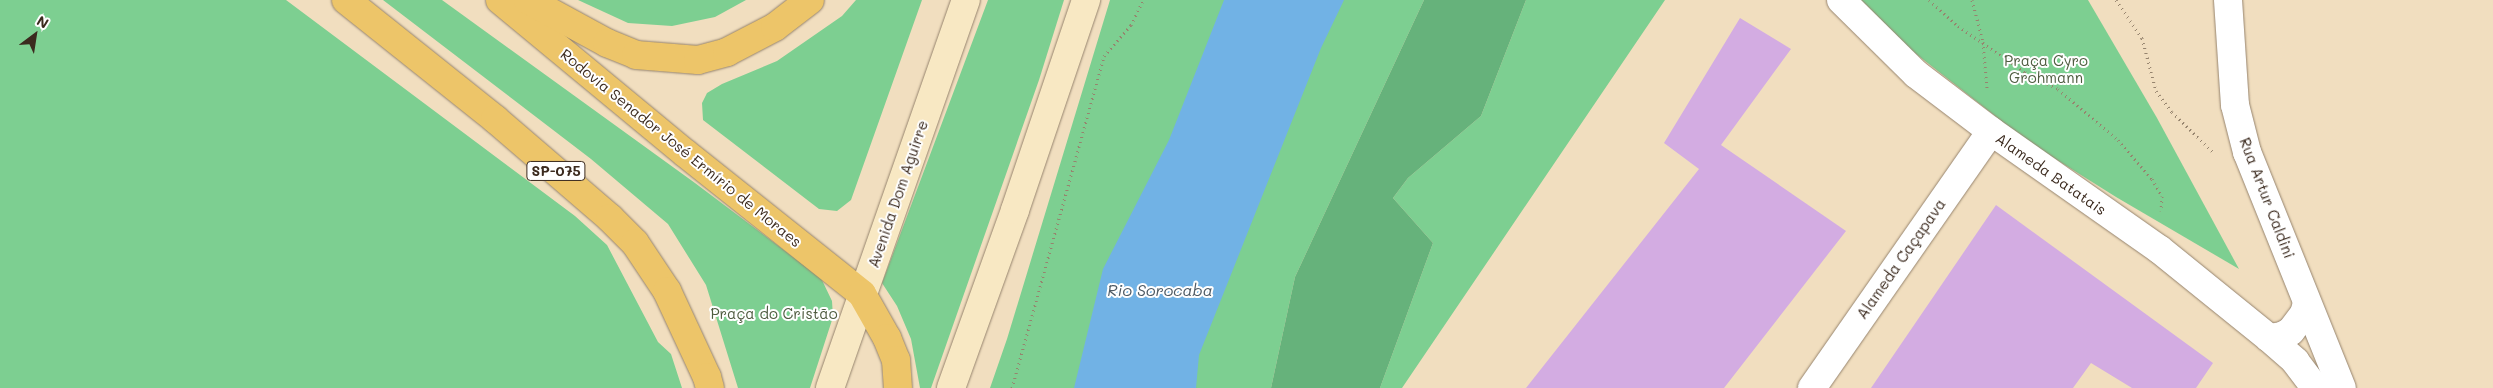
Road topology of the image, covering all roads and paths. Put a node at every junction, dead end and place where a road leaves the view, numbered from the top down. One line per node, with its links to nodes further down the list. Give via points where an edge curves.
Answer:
1 (346, 0): 22 (highway, SP-075, via 495,119 636,243 667,291)
2 (500, 0): 17 (highway, Rodovia Senador José Ermírio de Moraes)
3 (528, 0): 4 (highway, via 607,44 636,56 698,60 727,52 767,31)
4 (810, 0)
5 (966, 0): 17 (main road, Avenida Dom Aguirre)
6 (1086, 0): 25 (main road)
7 (1143, 0): 26 (path, via 1131,25 1104,56)
8 (1841, 0): 14 (street, Alameda Batatais, via 1916,74)
9 (1929, 0): 13 (path, via 1958,26)
10 (1972, 0): 13 (path)
11 (2116, 0): 15 (path, via 2142,38 2156,91 2172,112)
12 (2228, 0): 18 (street, Rua Artur Caldini, via 2235,105 2247,152)
13 (1983, 42): 14 (path); 16 (path, via 2025,72 2058,89 2118,140 2152,179 2162,196)
14 (1991, 131): 16 (street, Alameda Batatais); 27 (street, Alameda Caçapava)
15 (2214, 153)
16 (2159, 249): 20 (street, Alameda Batatais)
17 (862, 294): 23 (main road, Avenida Dom Aguirre); 24 (highway, via 896,360)
18 (2308, 304): 19 (street, Rua Artur Caldini); 20 (street, via 2291,331)
19 (2320, 334): 21 (street); 28 (street, Rua Artur Caldini)
20 (2269, 338): 21 (street, Alameda Batatais, via 2294,361)
21 (2303, 383)
22 (710, 388)
23 (830, 388)
24 (898, 388)
25 (951, 388)
26 (1012, 388)
27 (1812, 388)
28 (2342, 388)

